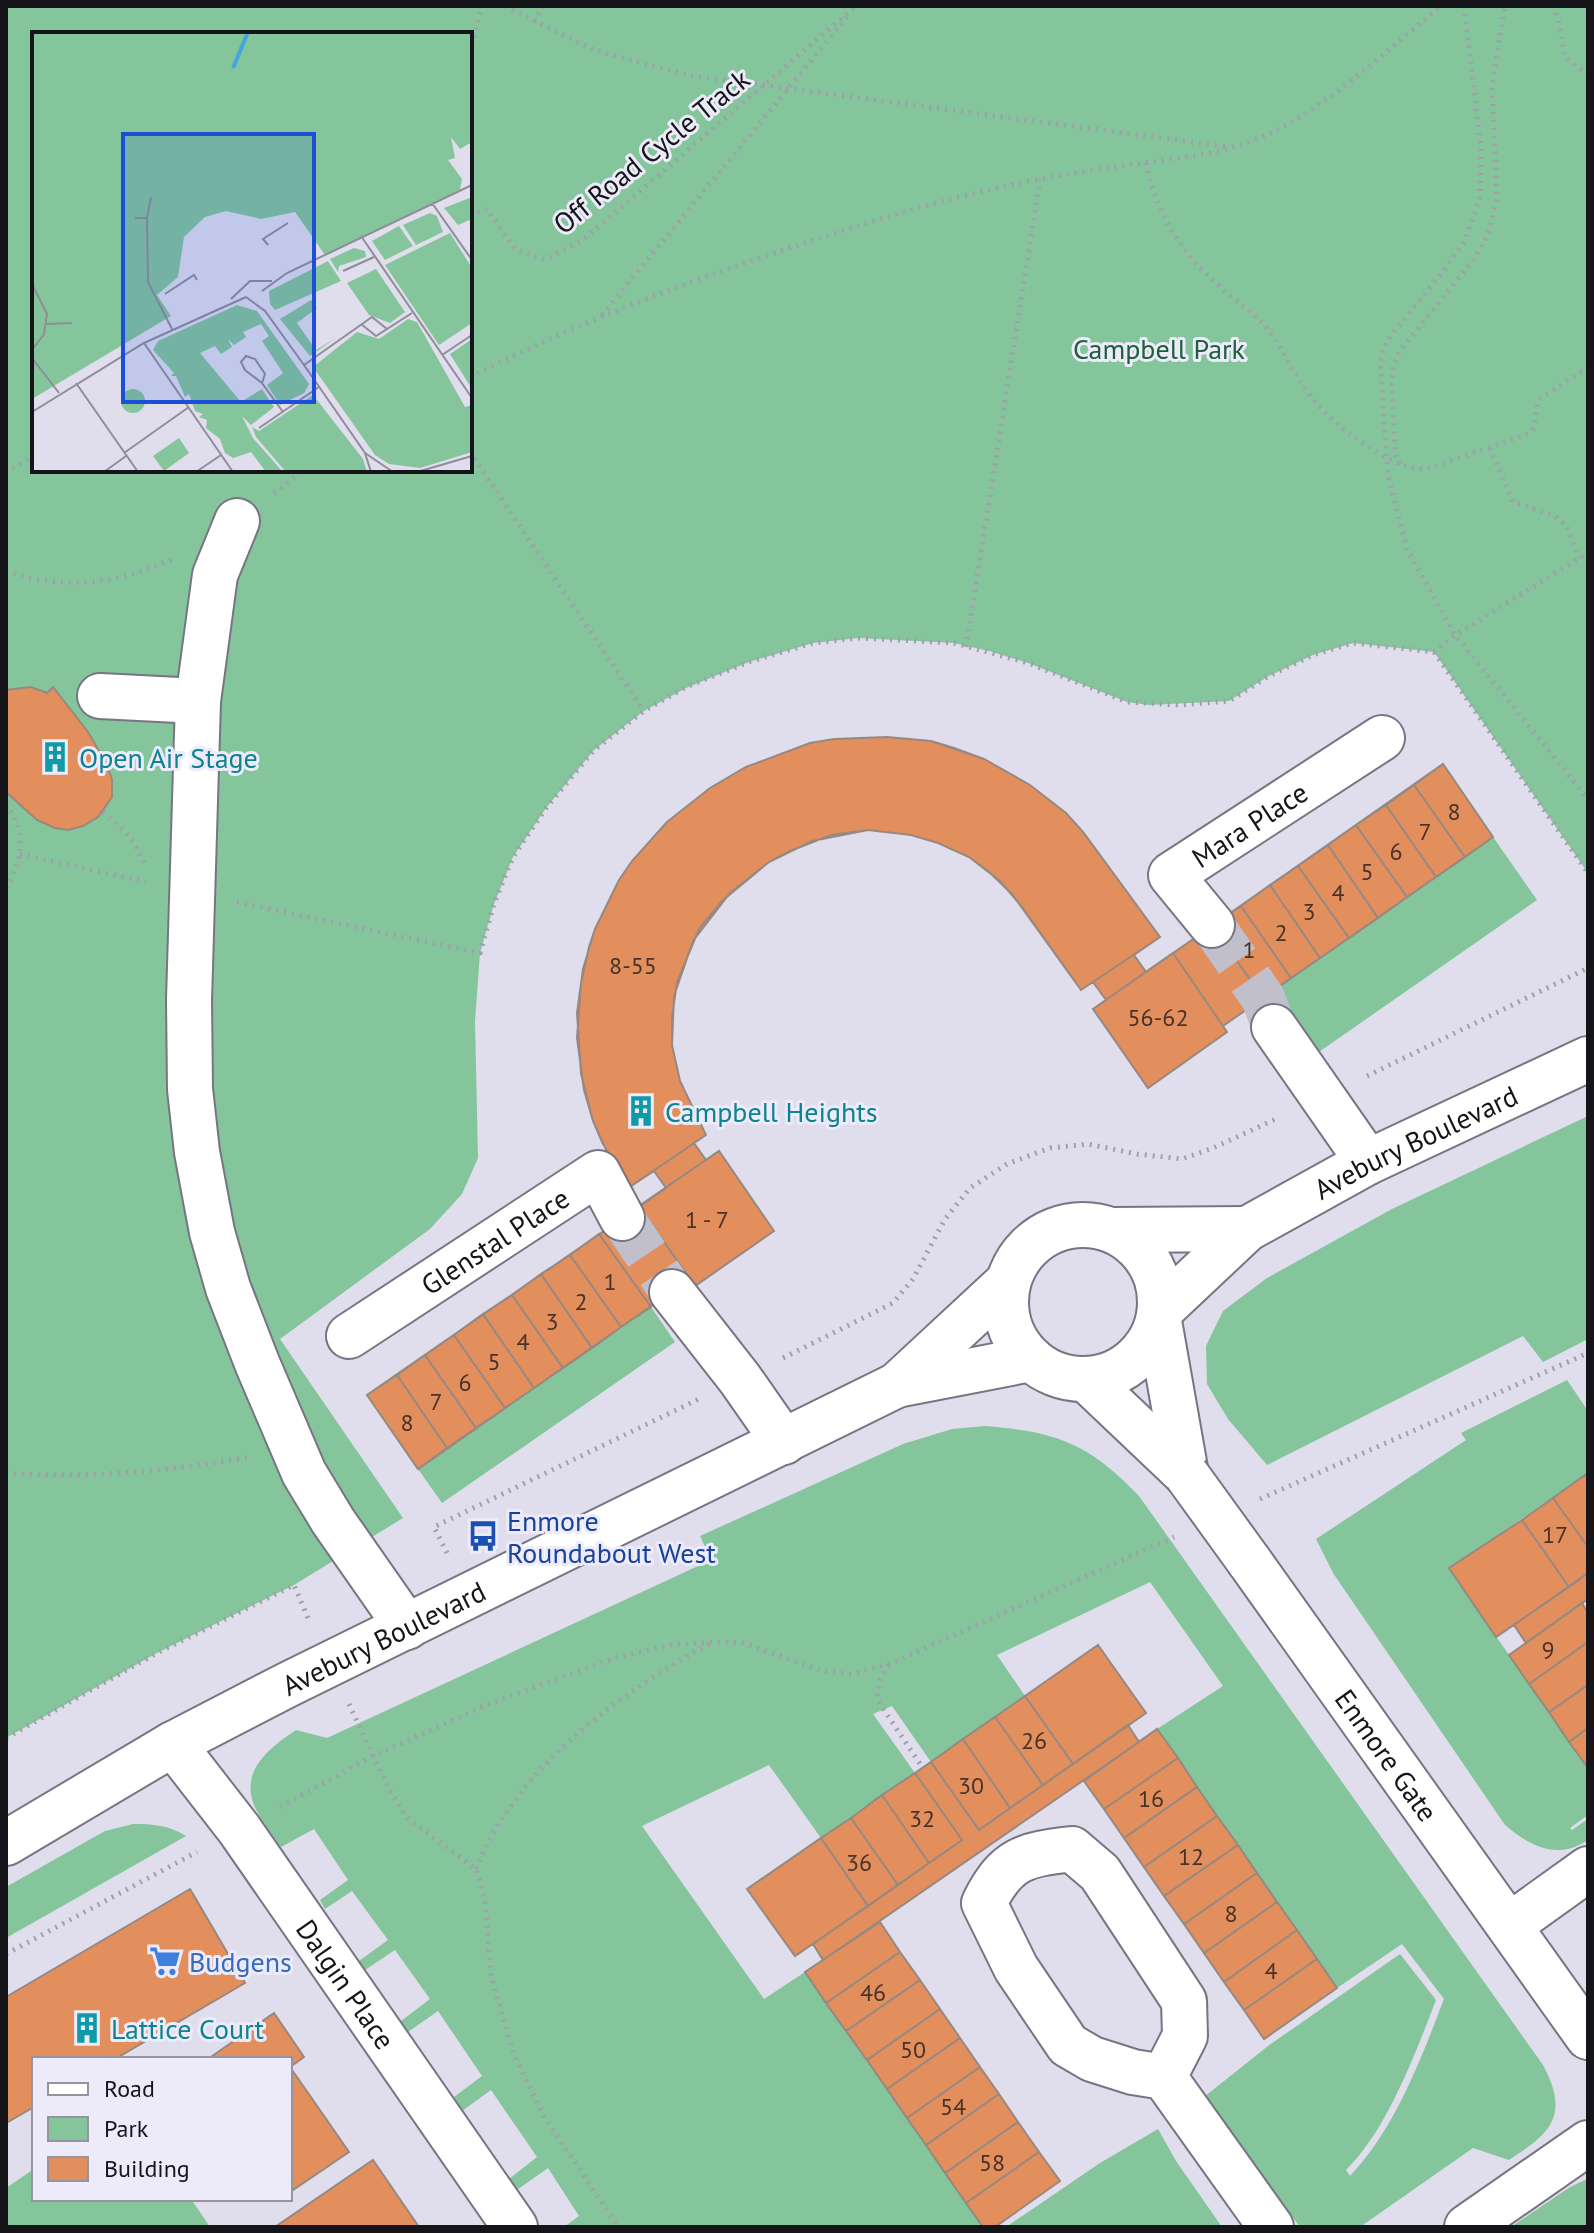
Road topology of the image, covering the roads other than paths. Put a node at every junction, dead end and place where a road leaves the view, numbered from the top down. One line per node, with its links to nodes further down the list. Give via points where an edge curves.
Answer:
1 (237, 521): 3 (street, via 215,575)
2 (100, 696): 3 (street)
3 (198, 701): 21 (street, via 190,1089 212,1232 228,1288 304,1473)
4 (1382, 738): 5 (street, Mara Place, via 1171,875)
5 (1212, 925)
6 (1274, 1027): 8 (street)
7 (1588, 1059): 8 (street, Avebury Boulevard)
8 (1368, 1162): 10 (street, Avebury Boulevard)
9 (622, 1218): 15 (street, Glenstal Place, via 598,1173)
10 (1247, 1229): 11 (street, Avebury Boulevard); 14 (street, Avebury Boulevard)
11 (1113, 1230): 12 (street, via 1087,1224 1037,1239 1019,1258); 14 (street, via 1150,1262 1159,1285)
12 (1008, 1282): 16 (street, via 1009,1324); 18 (street, Avebury Boulevard)
13 (672, 1292): 19 (street)
14 (1160, 1316): 17 (street, via 1149,1343 1133,1362); 20 (street, Enmore Gate)
15 (349, 1336)
16 (1031, 1359): 17 (street, via 1048,1371); 18 (street, Avebury Boulevard)
17 (1087, 1380): 20 (street, Enmore Gate)
18 (897, 1385): 19 (street, Avebury Boulevard)
19 (784, 1442): 21 (street, Avebury Boulevard)
20 (1186, 1474): 25 (street, Enmore Gate, bridge)
21 (407, 1627): 22 (street, Avebury Boulevard)
22 (173, 1744): 23 (street, Avebury Boulevard); 29 (street, Dalgin Place, via 239,1829)
23 (6, 1843)
24 (1588, 1869): 25 (street)
25 (1510, 1925): 26 (street, Enmore Gate)
26 (1588, 2037)
27 (1164, 2077): 27 (street, via 1185,2036 1184,2001 1100,1873 1072,1849 1027,1855 996,1878 984,1903 1016,1968 1068,2045 1092,2059); 30 (street)
28 (1588, 2143): 31 (street)
29 (515, 2227)
30 (1271, 2227)
31 (1467, 2227)

